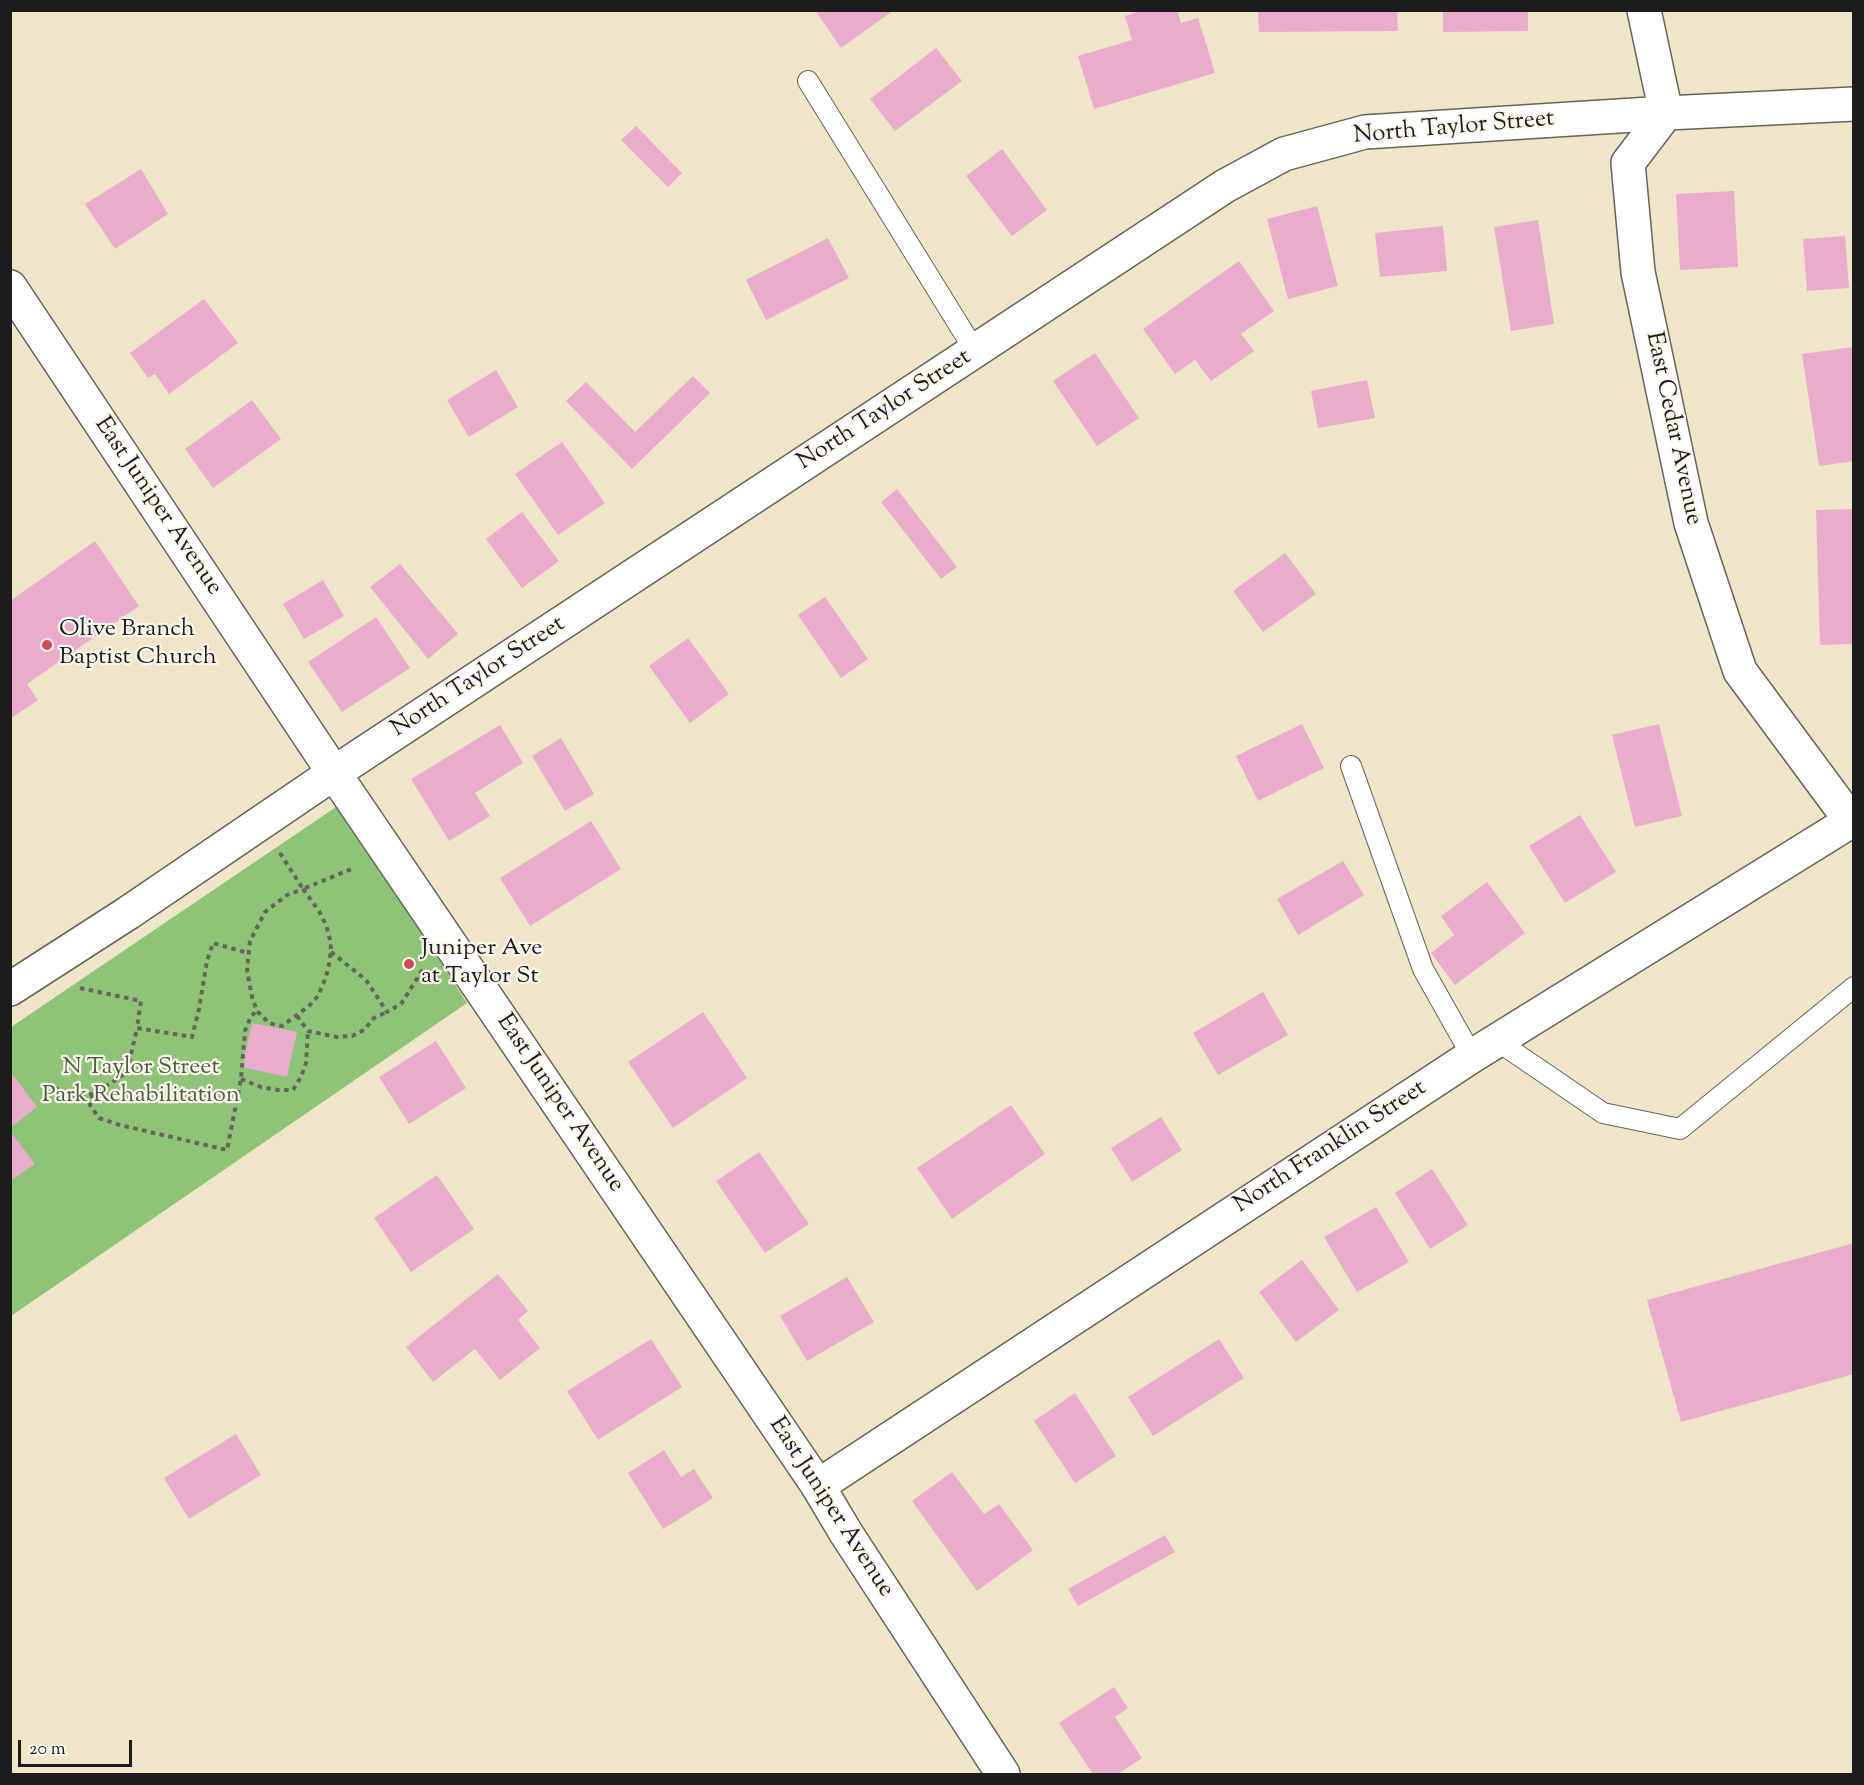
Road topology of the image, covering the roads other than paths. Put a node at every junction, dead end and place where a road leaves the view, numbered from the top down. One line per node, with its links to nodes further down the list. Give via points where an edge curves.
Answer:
1 (1644, 10): 4 (street)
2 (808, 81): 6 (lane)
3 (1854, 104): 4 (street, North Taylor Street)
4 (1666, 113): 6 (street, North Taylor Street, via 1365,132 1289,152 1225,186); 9 (street, East Cedar Avenue, via 1628,163 1638,272 1691,523 1740,671)
5 (10, 287): 8 (street, East Juniper Avenue)
6 (975, 351): 8 (street, North Taylor Street)
7 (1351, 766): 12 (lane, via 1423,969)
8 (334, 773): 11 (street, North Taylor Street); 13 (street, East Juniper Avenue)
9 (1852, 822): 12 (street, North Franklin Street)
10 (1854, 987): 12 (lane, via 1680,1129 1603,1113)
11 (10, 989)
12 (1484, 1048): 13 (street, North Franklin Street)
13 (818, 1486): 14 (street, East Juniper Avenue)
14 (1004, 1774)

